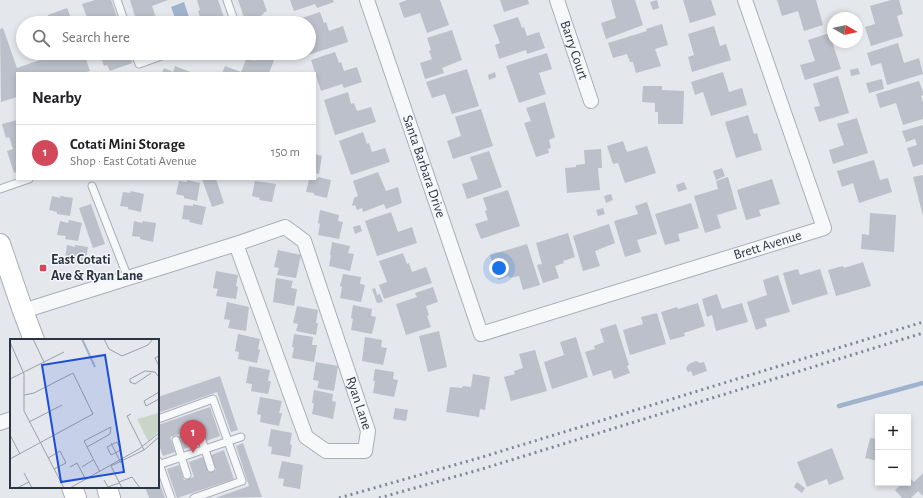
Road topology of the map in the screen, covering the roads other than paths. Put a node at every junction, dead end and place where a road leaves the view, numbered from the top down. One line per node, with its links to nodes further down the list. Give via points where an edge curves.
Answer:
1 (117, 0): 6 (lane)
2 (227, 0): 7 (lane)
3 (367, 0): 18 (street, Santa Barbara Drive)
4 (557, 0): 10 (street, Barry Court)
5 (745, 0): 18 (street, Brett Avenue, via 824,228)
6 (123, 16)
7 (233, 16)
8 (138, 60): 9 (lane, via 139,64)
9 (150, 60)
10 (591, 101)
11 (26, 180): 13 (lane)
12 (92, 186): 16 (lane)
13 (0, 189)
14 (0, 244): 17 (main road)
15 (236, 244): 15 (street, Ryan Lane, via 285,227 304,241 368,430 365,451 326,451 306,437); 16 (street, Ryan Lane)
16 (128, 278): 17 (street, Ryan Lane)
17 (22, 311): 19 (main road)
18 (481, 334)
19 (34, 339)
20 (10, 419): 22 (street)
21 (159, 419): 26 (lane, via 213,399)
22 (0, 423)
23 (199, 431): 27 (lane)
24 (241, 437): 26 (lane)
25 (176, 440): 28 (lane)
26 (228, 441): 27 (lane); 36 (lane, via 242,481)
27 (205, 449): 28 (lane); 31 (lane)
28 (182, 457): 29 (lane); 32 (lane)
29 (159, 463)
30 (159, 466): 35 (lane)
31 (211, 468)
32 (187, 475)
33 (107, 488): 34 (main road)
34 (110, 498)
35 (171, 498)
36 (194, 498)

